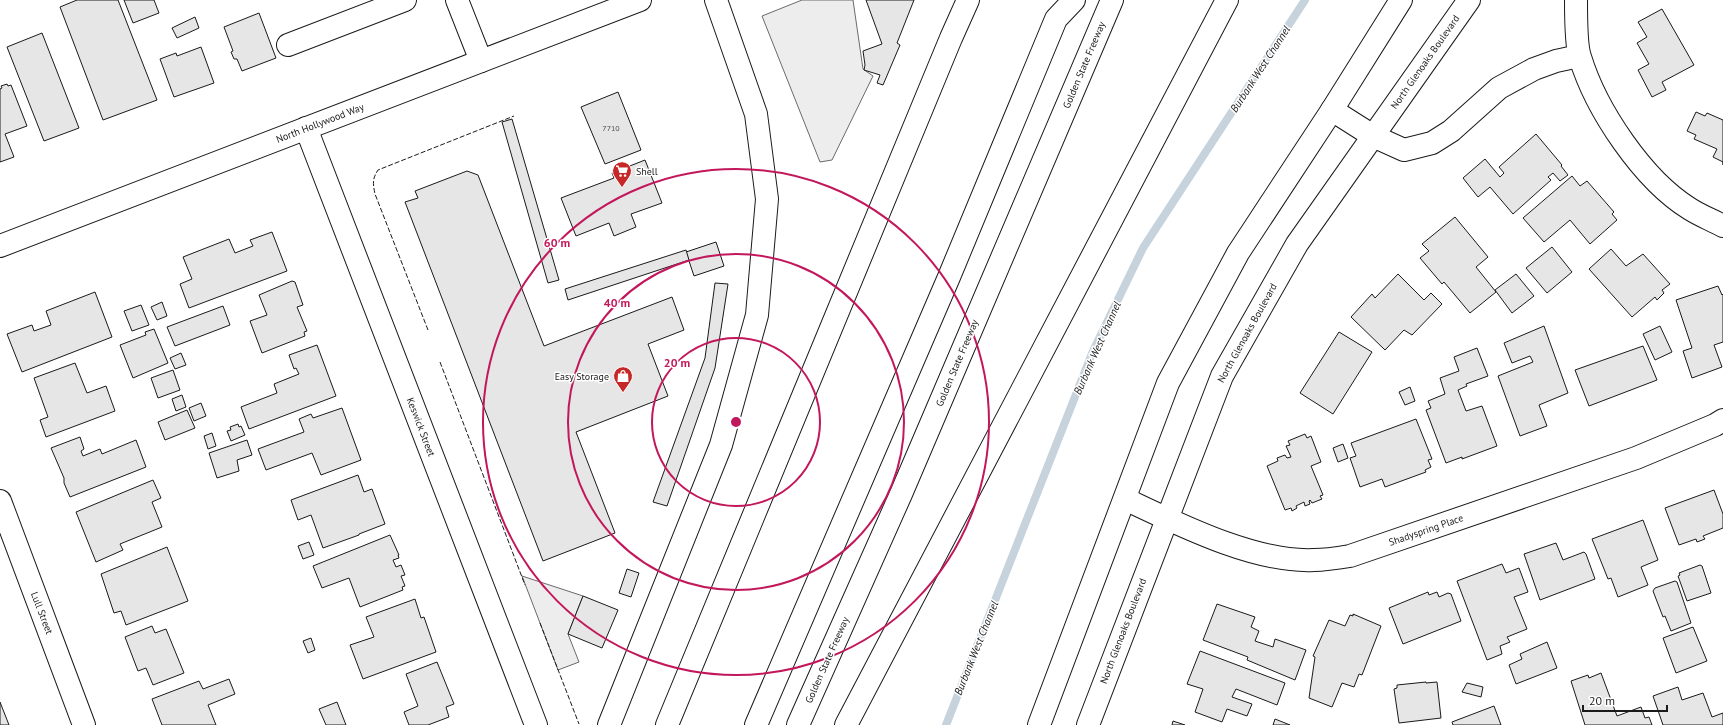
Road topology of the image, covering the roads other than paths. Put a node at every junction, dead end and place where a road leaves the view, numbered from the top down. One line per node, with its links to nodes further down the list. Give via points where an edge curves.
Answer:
1 (405, 0): 12 (main road)
2 (458, 0): 14 (main road)
3 (640, 0): 14 (main road, North Hollywood Way)
4 (716, 0): 26 (main road, via 756,114 766,199 757,315 721,445)
5 (968, 0): 27 (main road)
6 (1074, 0): 28 (main road, via 1056,19 949,277)
7 (1112, 0): 29 (main road, Golden State Freeway)
8 (1227, 0): 30 (main road)
9 (1401, 0): 15 (main road)
10 (1469, 0): 17 (main road, North Glenoaks Boulevard)
11 (1576, 0): 13 (main road)
12 (288, 45)
13 (1579, 56): 17 (main road, via 1534,69 1499,88 1451,131 1432,143 1404,150); 18 (main road, via 1599,102 1624,143 1654,180 1690,209)
14 (481, 61): 16 (main road, North Hollywood Way)
15 (1332, 110): 17 (main road); 21 (main road, via 1238,253 1196,328 1168,383)
16 (306, 128): 19 (main road, North Hollywood Way); 25 (main road, Keswick Street)
17 (1373, 136): 23 (main road, North Glenoaks Boulevard, via 1297,244 1222,376)
18 (1723, 226)
19 (0, 246)
20 (1723, 420): 23 (main road, Shadyspring Place, via 1636,458 1350,556 1313,560 1270,556 1209,537)
21 (1125, 499): 23 (main road, Shadyspring Place); 31 (main road)
22 (0, 501): 24 (main road, Lull Street)
23 (1166, 518): 32 (main road, North Glenoaks Boulevard)
24 (84, 725)
25 (536, 725)
26 (609, 725)
27 (667, 725)
28 (756, 725)
29 (798, 725)
30 (846, 725)
31 (1039, 725)
32 (1088, 725)

